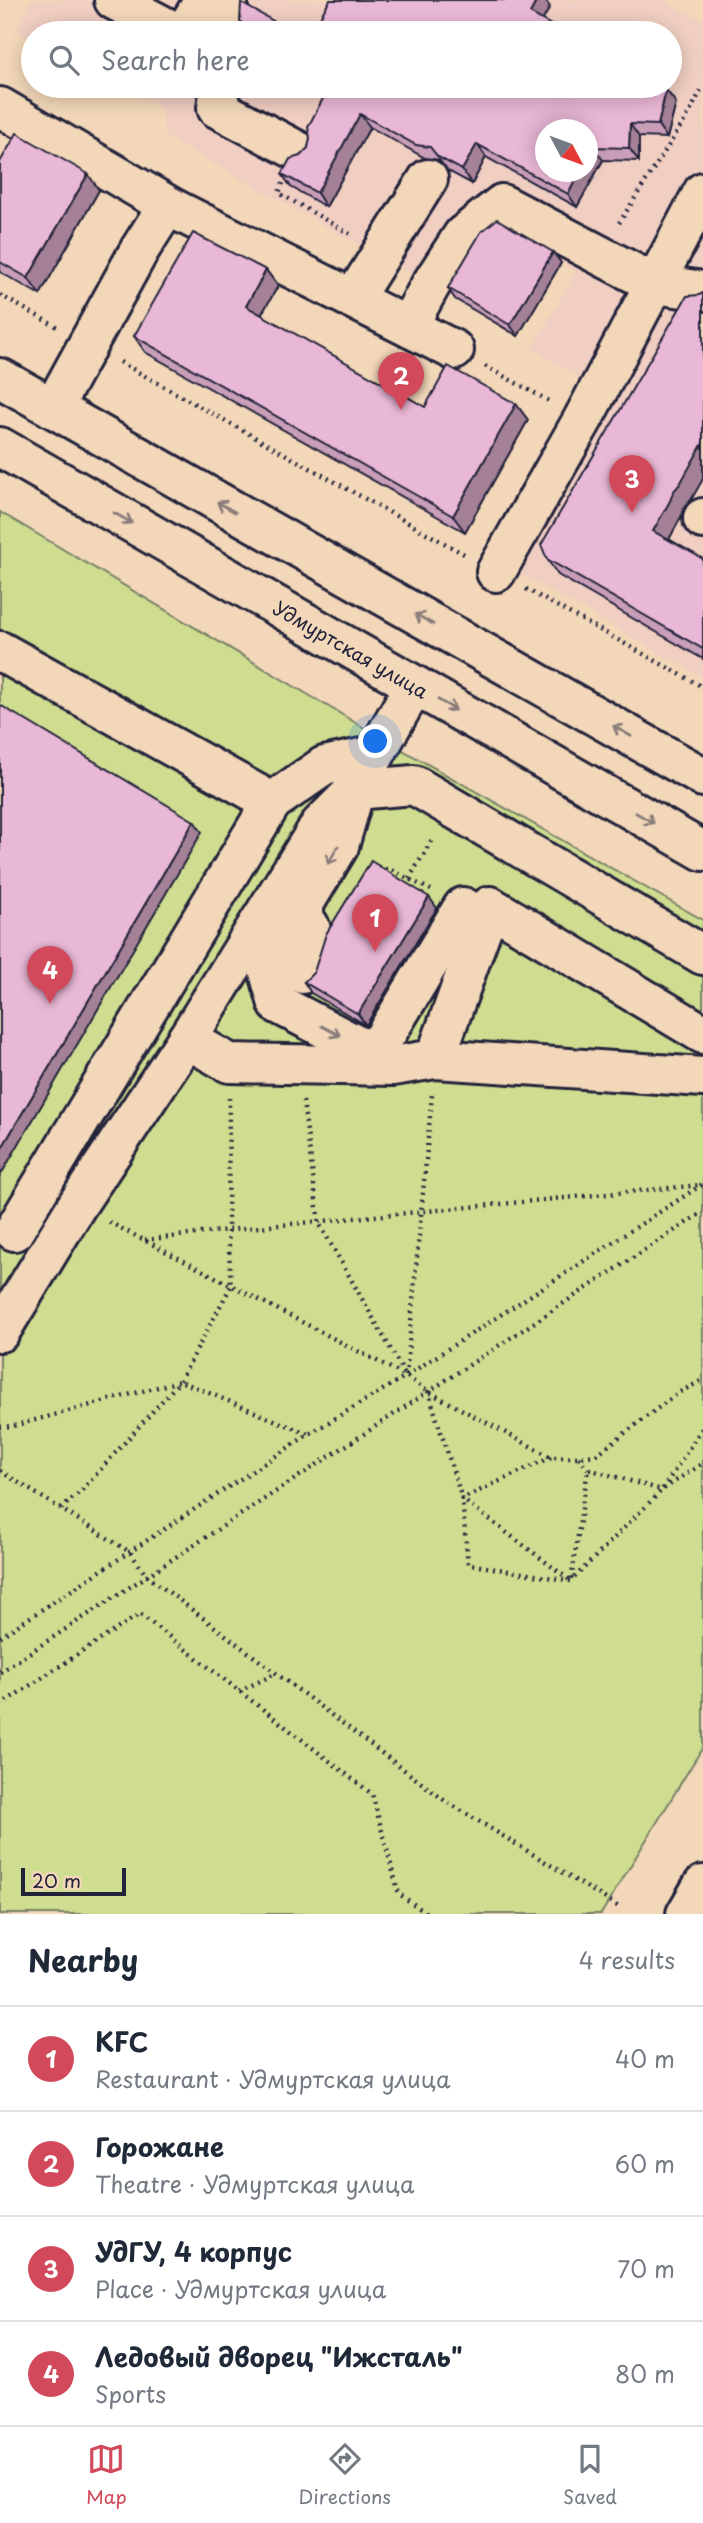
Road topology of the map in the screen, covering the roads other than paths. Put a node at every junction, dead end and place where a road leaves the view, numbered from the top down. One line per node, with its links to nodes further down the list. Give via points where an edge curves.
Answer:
1 (114, 0): 4 (main road)
2 (204, 0): 5 (main road)
3 (228, 0): 6 (main road)
4 (154, 21)
5 (191, 21)
6 (228, 21)
7 (218, 98): 9 (main road, via 217,108)
8 (0, 107): 12 (main road)
9 (298, 151)
10 (428, 179): 15 (main road)
11 (703, 192): 13 (main road)
12 (174, 209): 15 (main road); 19 (main road, via 161,216 140,249)
13 (654, 284): 14 (main road); 16 (main road, via 502,204 463,235); 23 (main road)
14 (703, 291)
15 (353, 299): 16 (main road)
16 (408, 326): 17 (main road)
17 (454, 349)
18 (0, 378): 19 (main road)
19 (53, 408): 20 (main road)
20 (107, 439): 22 (main road); 27 (main road, one-way to 20)
21 (0, 447): 22 (main road, Удмуртская улица)
22 (79, 492): 25 (main road, Удмуртская улица, one-way to 25)
23 (496, 572)
24 (0, 651): 29 (main road)
25 (414, 686): 26 (main road); 30 (main road, Удмуртская улица, one-way to 30)
26 (375, 755): 28 (main road); 29 (main road, via 324,766)
27 (703, 777)
28 (355, 790): 31 (main road, via 320,825); 31 (main road, one-way to 31, via 339,846); 33 (main road, via 414,785)
29 (272, 802): 39 (main road)
30 (703, 851)
31 (287, 905): 32 (main road, one-way to 32, via 267,965 278,1003 366,1050 382,1041); 34 (main road, via 310,926 314,946); 36 (main road)
32 (475, 914): 35 (main road, via 490,906); 37 (main road)
33 (703, 954)
34 (302, 974)
35 (703, 1034)
36 (187, 1039): 37 (main road, via 229,1063 393,1066); 40 (main road)
37 (435, 1059): 38 (main road)
38 (703, 1077)
39 (15, 1231)
40 (0, 1332)
41 (703, 1885): 42 (main road)
42 (686, 1914)

